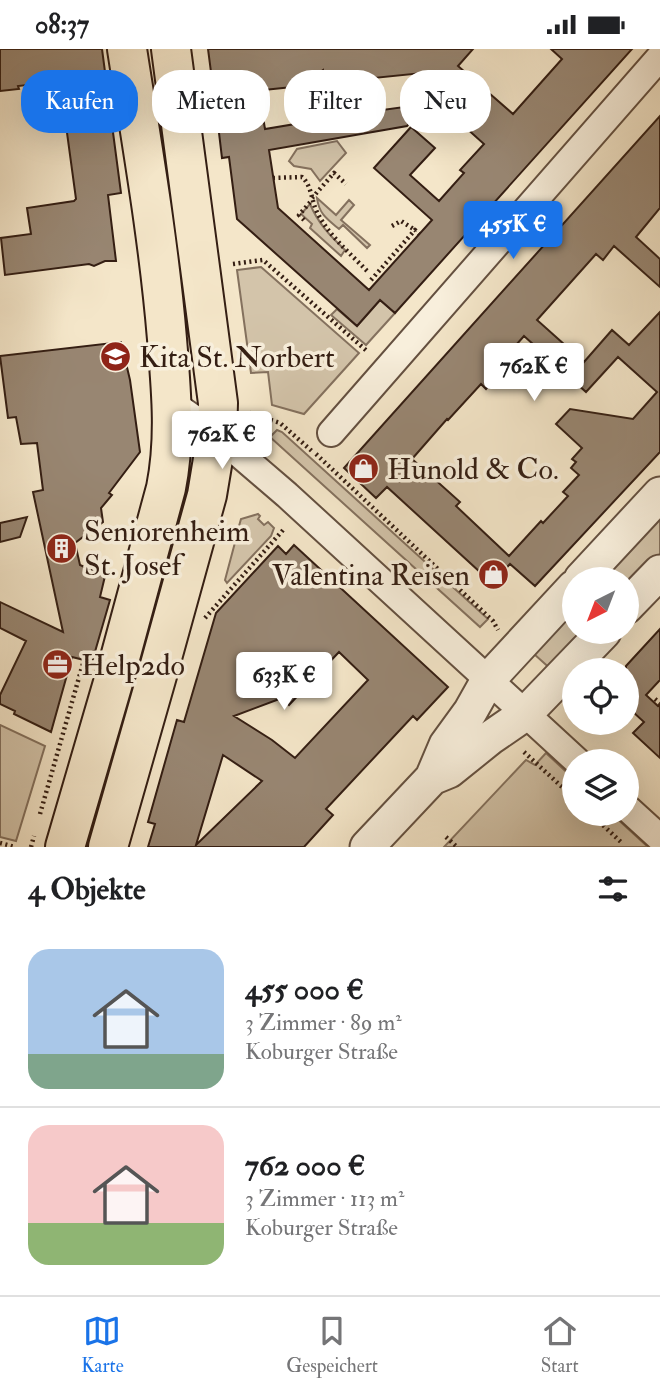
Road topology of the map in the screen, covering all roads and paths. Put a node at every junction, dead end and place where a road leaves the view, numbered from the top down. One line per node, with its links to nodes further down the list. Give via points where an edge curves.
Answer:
1 (127, 49): 13 (main road, via 159,262)
2 (171, 49): 16 (main road, via 218,403)
3 (660, 57): 15 (street)
4 (273, 178): 6 (path, via 302,177 309,183)
5 (346, 184): 6 (path, via 334,173)
6 (312, 199): 7 (path, via 299,215); 10 (path, via 328,229)
7 (304, 220)
8 (393, 226): 11 (path, via 401,221 417,232)
9 (233, 264): 12 (path, via 263,260)
10 (369, 273)
11 (371, 280)
12 (368, 352)
13 (173, 404): 16 (street); 37 (main road, via 166,488 117,669)
14 (250, 413): 24 (path, via 281,423 493,621)
15 (331, 433)
16 (217, 435): 27 (street); 44 (main road, via 205,503)
17 (660, 494): 19 (street)
18 (284, 529): 23 (path)
19 (592, 567)
20 (660, 572): 21 (street)
21 (639, 594)
22 (562, 600): 27 (street)
23 (204, 618)
24 (500, 634)
25 (592, 644): 30 (street)
26 (84, 660): 37 (path)
27 (488, 680): 30 (street); 33 (street, via 446,745)
28 (655, 699): 29 (path)
29 (660, 703)
30 (525, 714): 31 (street); 33 (street, via 449,771)
31 (564, 749)
32 (524, 752): 34 (path)
33 (432, 778): 45 (street)
34 (562, 787)
35 (639, 819): 39 (street)
36 (604, 826): 41 (path)
37 (46, 835): 43 (path)
38 (446, 837): 46 (path)
39 (660, 838)
40 (0, 843): 42 (path)
41 (622, 843)
42 (15, 847)
43 (31, 847)
44 (108, 847)
45 (367, 847)
46 (457, 847)

